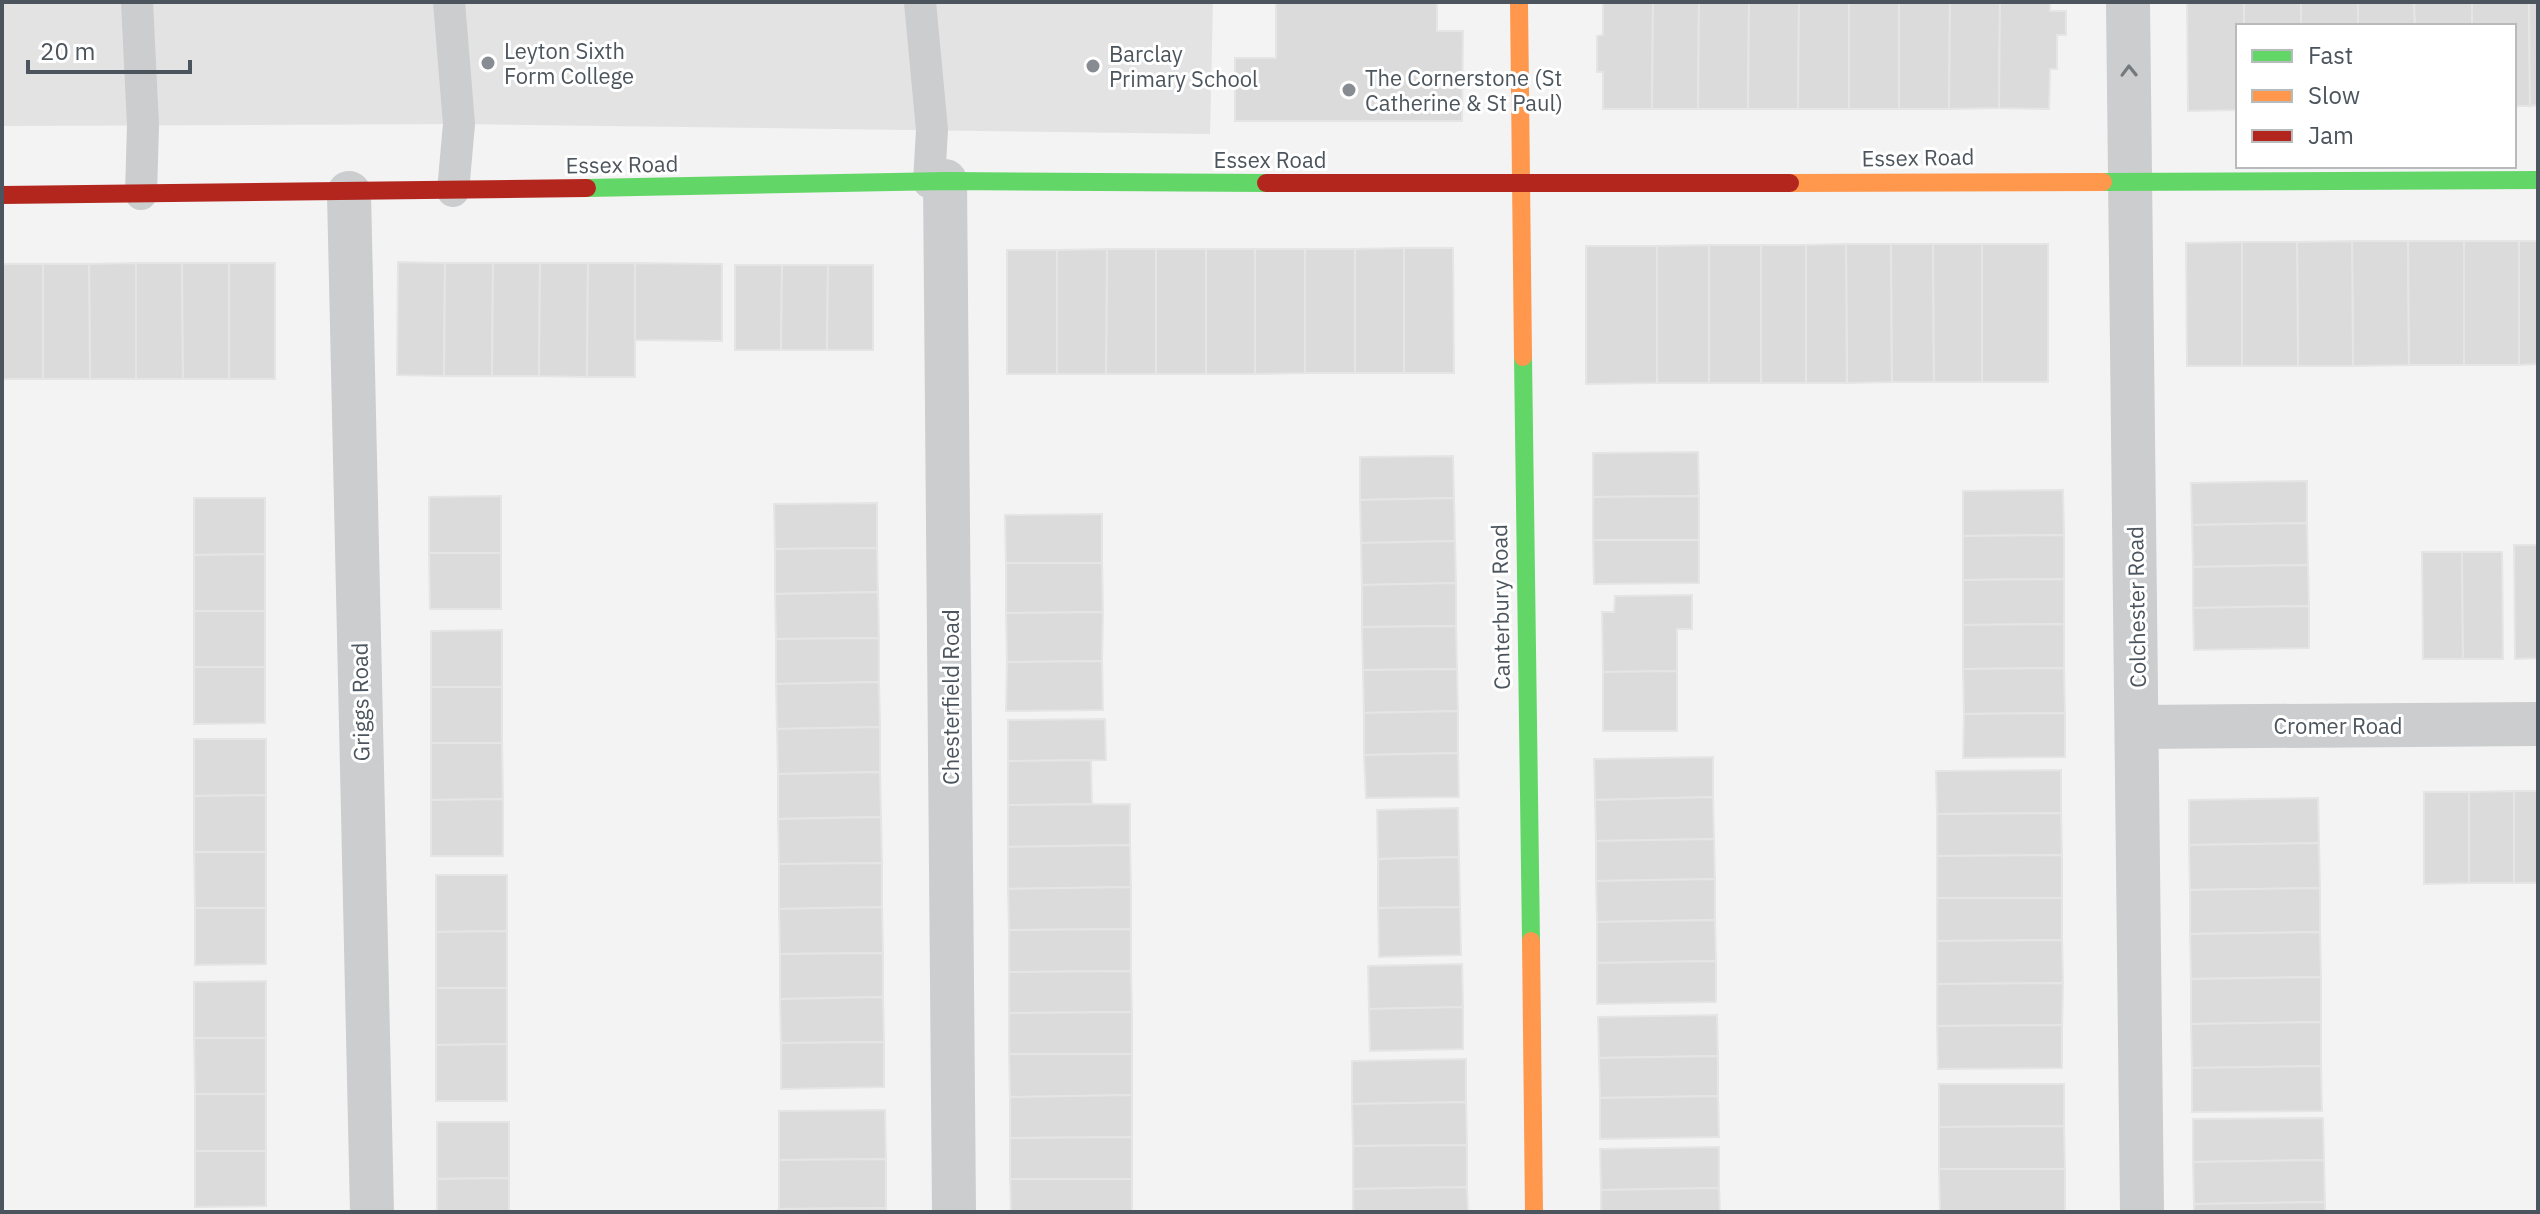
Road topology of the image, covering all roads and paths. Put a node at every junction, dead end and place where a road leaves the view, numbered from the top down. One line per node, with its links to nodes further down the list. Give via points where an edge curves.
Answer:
1 (137, 2): 12 (lane)
2 (449, 2): 10 (lane, via 459,124)
3 (920, 2): 8 (lane)
4 (1519, 2): 9 (street, Canterbury Road)
5 (2128, 2): 6 (street, Colchester Road, one-way to 5)
6 (2131, 179): 7 (street, Essex Road); 9 (street, Essex Road); 15 (street, Colchester Road)
7 (2538, 180)
8 (937, 182): 9 (street, Essex Road); 10 (street, Essex Road); 17 (street, Chesterfield Road)
9 (1519, 184): 18 (street, Canterbury Road)
10 (453, 191): 11 (street, Essex Road)
11 (349, 193): 12 (street, Essex Road); 16 (street, Griggs Road)
12 (141, 194): 13 (street, Essex Road)
13 (2, 195)
14 (2538, 724): 15 (street, Cromer Road)
15 (2137, 727): 19 (street, Colchester Road)
16 (372, 1212)
17 (954, 1212)
18 (1534, 1212)
19 (2142, 1212)

